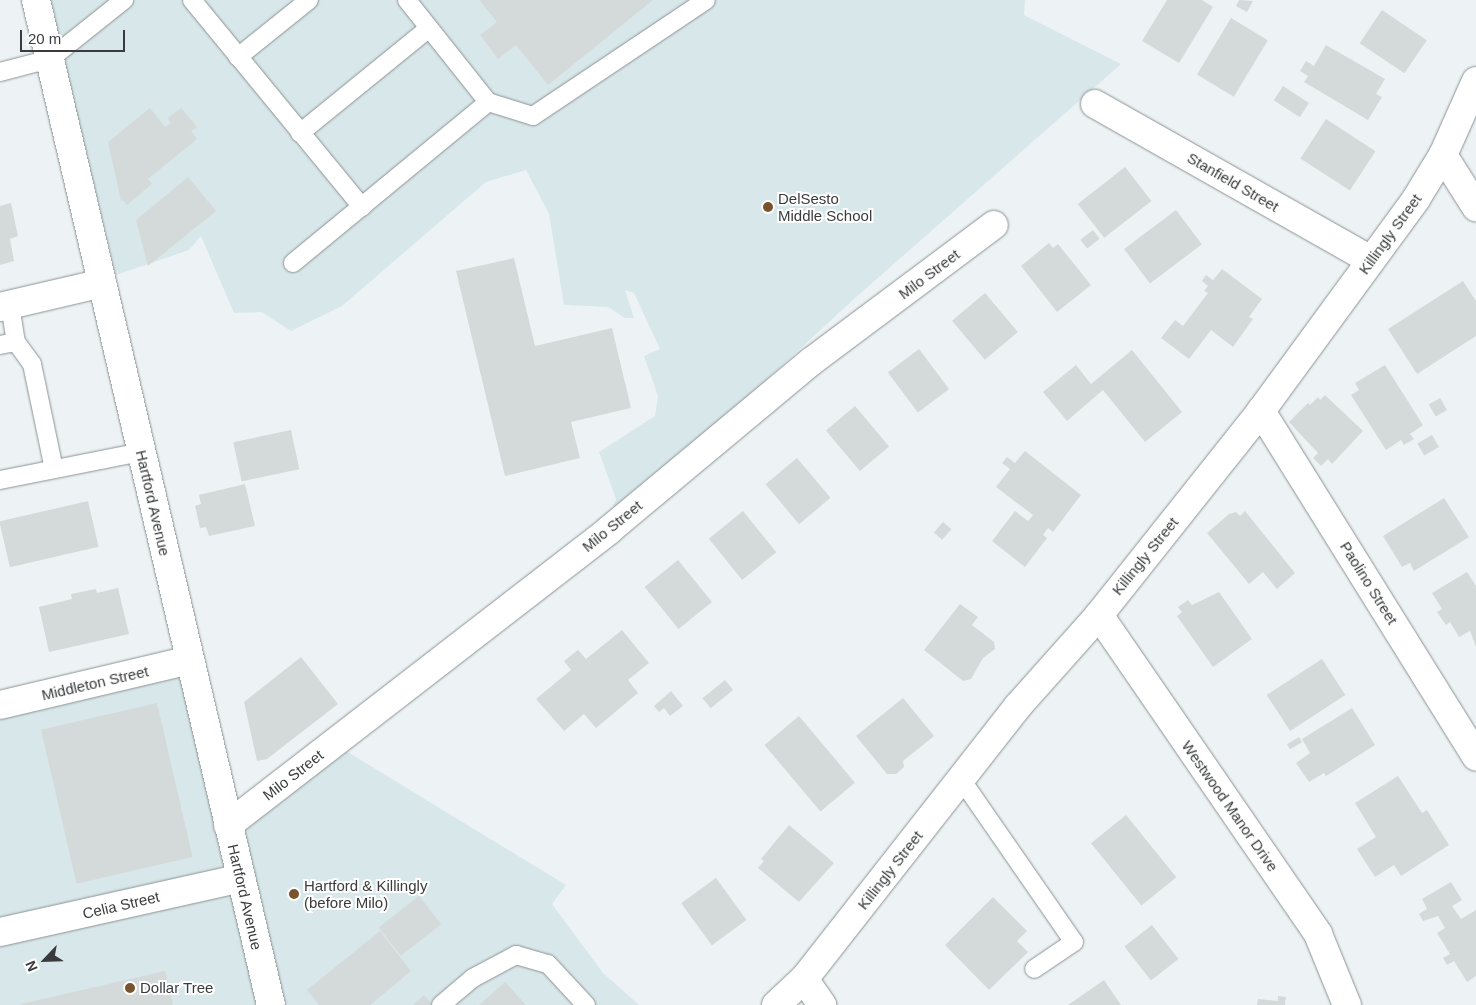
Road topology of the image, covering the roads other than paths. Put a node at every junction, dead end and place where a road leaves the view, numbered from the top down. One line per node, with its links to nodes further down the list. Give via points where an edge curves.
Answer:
1 (36, 0): 9 (street, Hartford Avenue)
2 (124, 0): 9 (lane)
3 (192, 0): 8 (lane)
4 (309, 0): 8 (lane)
5 (407, 0): 7 (lane)
6 (706, 0): 12 (lane, via 533,116)
7 (429, 28): 12 (lane); 14 (lane)
8 (238, 57): 14 (lane)
9 (50, 59): 10 (lane); 21 (street, Hartford Avenue)
10 (0, 72)
11 (1476, 81): 15 (street, Killingly Street)
12 (488, 102): 17 (lane)
13 (1095, 104): 19 (street, Stanfield Street)
14 (300, 133): 17 (lane)
15 (1443, 155): 16 (street); 19 (street, Killingly Street, via 1416,200)
16 (1476, 206)
17 (362, 207): 20 (lane)
18 (994, 225): 33 (street, Milo Street, via 812,361 609,530)
19 (1372, 260): 24 (street, Killingly Street)
20 (293, 263)
21 (102, 283): 22 (street); 25 (street, Hartford Avenue)
22 (5, 306): 23 (lane)
23 (8, 344): 26 (lane, via 32,364)
24 (1261, 411): 28 (street, Killingly Street); 31 (street, Paolino Street)
25 (141, 452): 26 (lane); 29 (street, Hartford Avenue)
26 (54, 468): 27 (lane)
27 (0, 480)
28 (1099, 615): 32 (street, Killingly Street, via 1018,706); 43 (street, Westwood Manor Drive, via 1318,934)
29 (190, 660): 30 (street, Middleton Street); 33 (street, Hartford Avenue)
30 (0, 705)
31 (1476, 756)
32 (961, 779): 36 (lane, via 1074,942); 37 (street, Killingly Street)
33 (228, 825): 34 (street, Hartford Avenue)
34 (241, 878): 35 (street, Celia Street); 38 (street, Hartford Avenue)
35 (0, 932)
36 (1034, 969)
37 (804, 979): 41 (street, Killingly Street); 42 (street)
38 (271, 1005)
39 (441, 1005): 40 (lane, via 473,978 516,955 548,964)
40 (586, 1005)
41 (776, 1005)
42 (822, 1005)
43 (1346, 1005)

